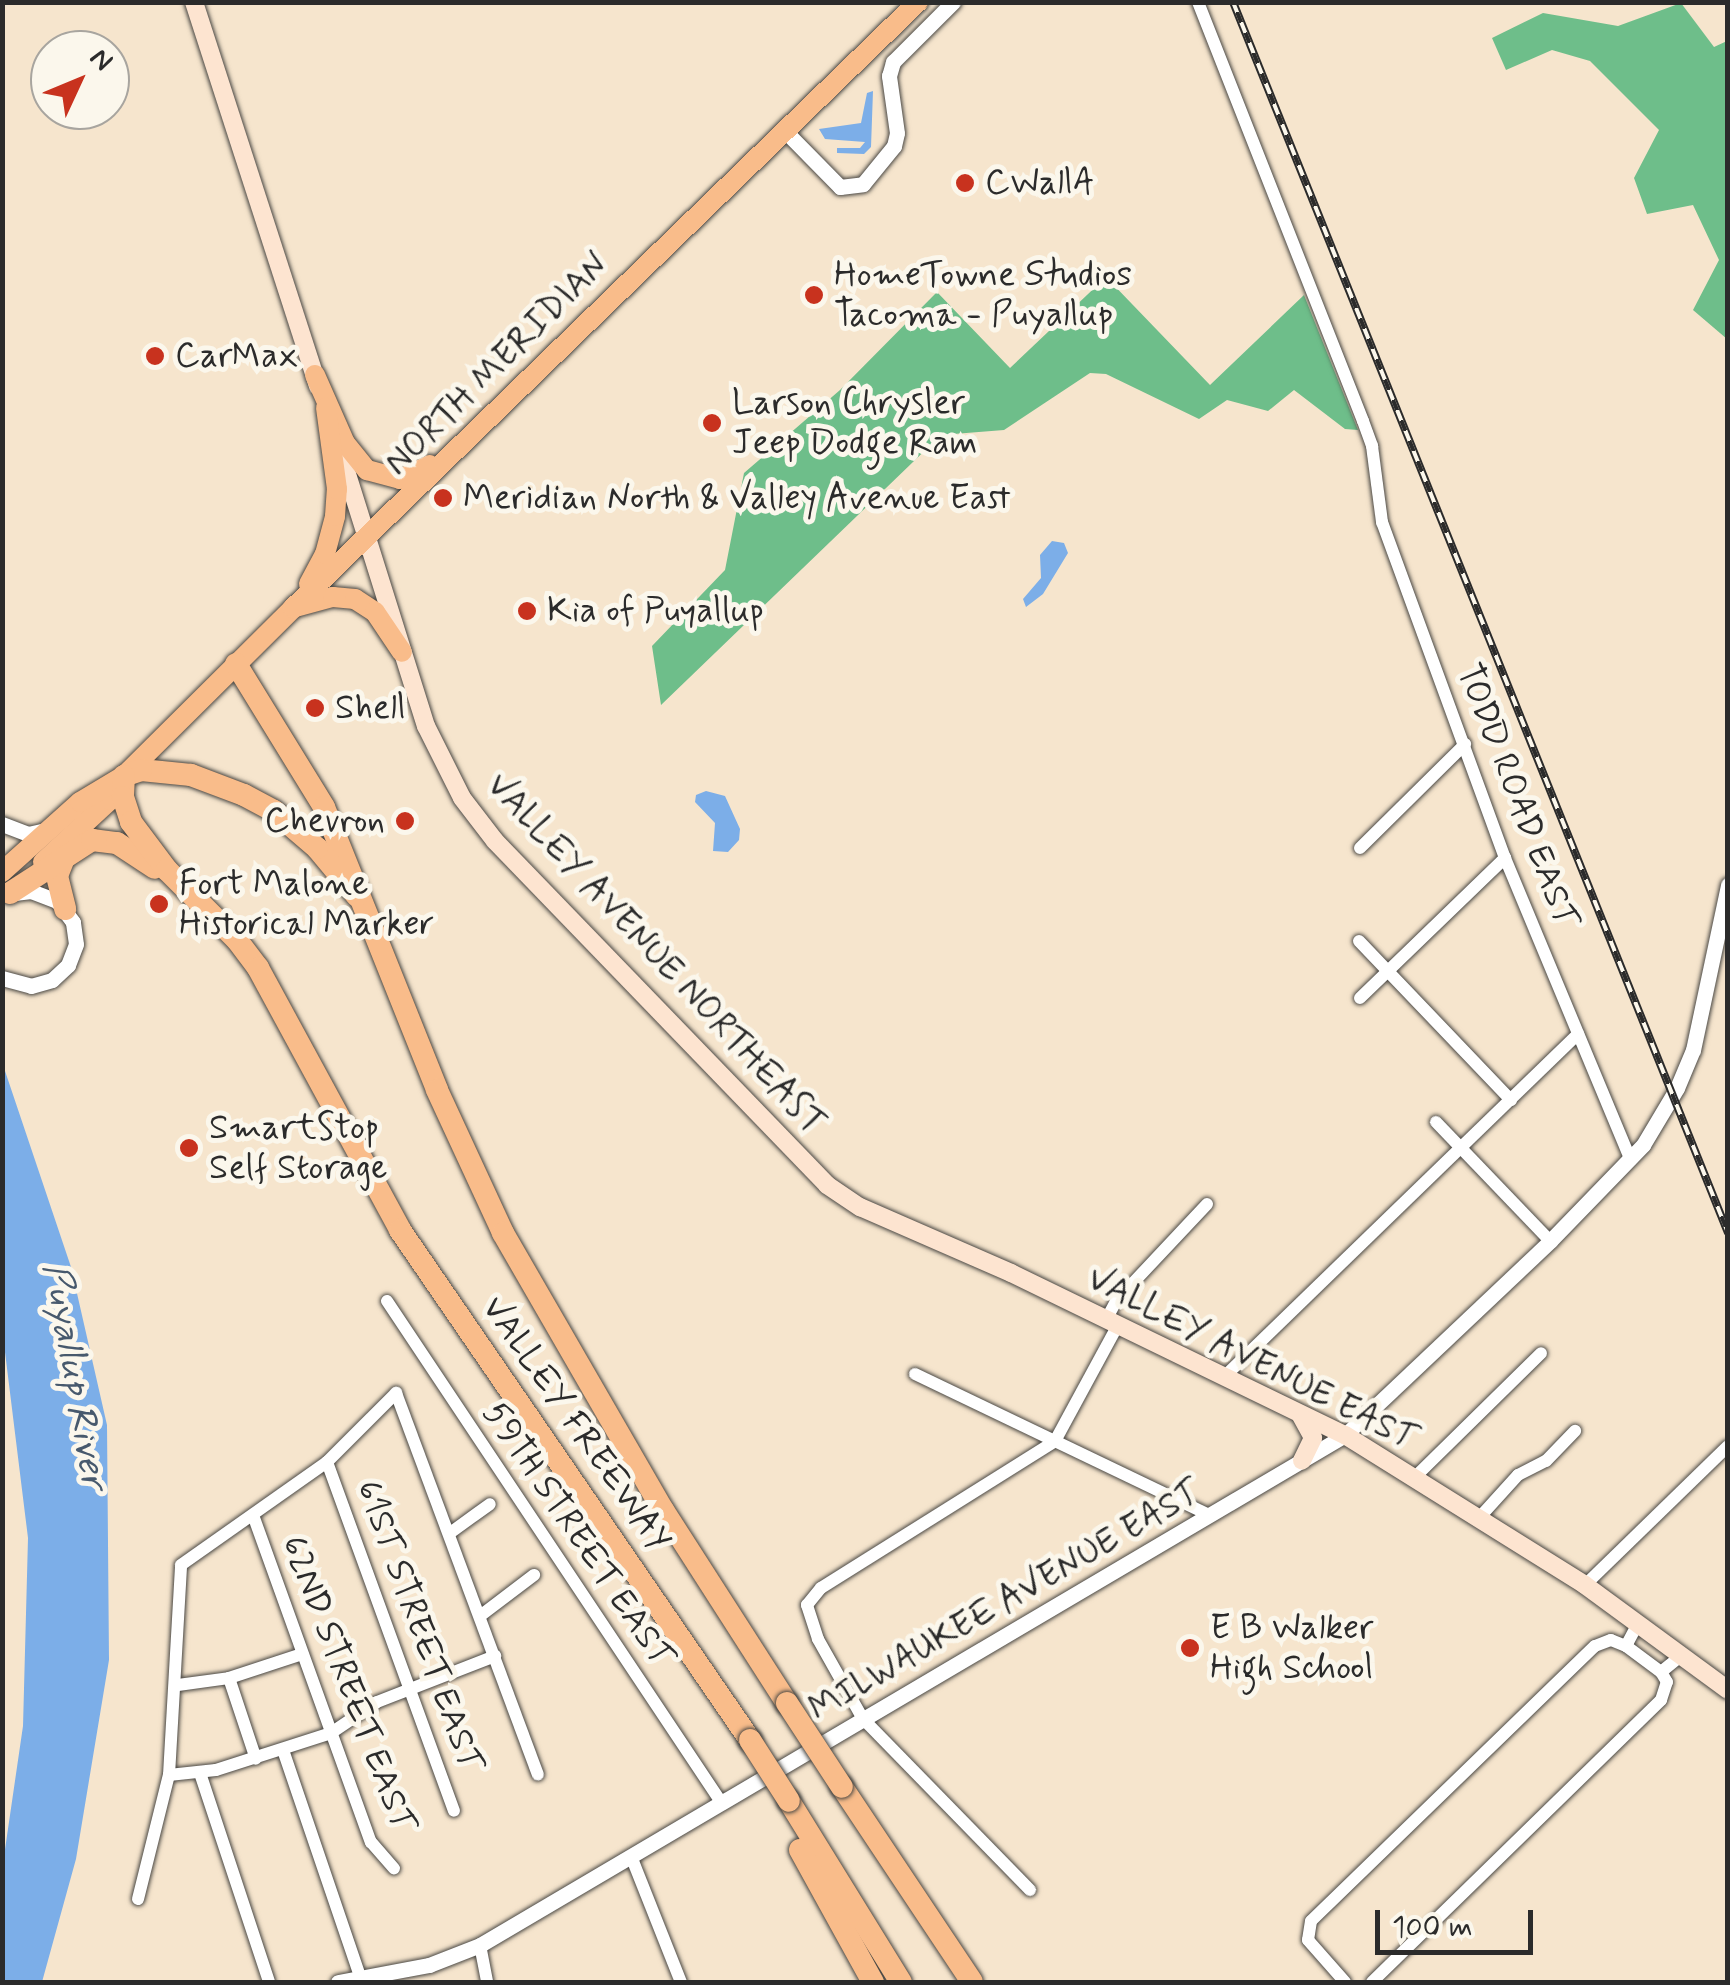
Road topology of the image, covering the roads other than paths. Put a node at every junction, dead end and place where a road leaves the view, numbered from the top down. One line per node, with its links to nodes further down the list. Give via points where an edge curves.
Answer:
1 (194, 2): 6 (main road, VALLEY AVENUE NORTHEAST)
2 (918, 2): 5 (main road, NORTH MERIDIAN)
3 (953, 2): 5 (street, via 892,62 894,146 863,184 840,187)
4 (1198, 2): 13 (street, TODD ROAD EAST, via 1372,446 1382,522)
5 (784, 130): 8 (main road, NORTH MERIDIAN)
6 (315, 374): 7 (main road, VALLEY AVENUE NORTHEAST); 8 (main road, via 345,443 368,470 400,480)
7 (326, 408): 9 (main road, VALLEY AVENUE NORTHEAST); 10 (main road, via 336,516 325,554)
8 (454, 452): 9 (main road, NORTH MERIDIAN)
9 (368, 536): 10 (main road, NORTH MERIDIAN); 11 (main road, VALLEY AVENUE NORTHEAST)
10 (293, 608): 11 (main road, via 333,597 355,599 376,612); 12 (main road, NORTH MERIDIAN)
11 (402, 652): 35 (main road, VALLEY AVENUE NORTHEAST, via 430,737 479,822 827,1184)
12 (236, 664): 14 (main road, NORTH MERIDIAN); 22 (highway, via 324,807)
13 (1465, 744): 17 (street); 19 (street, TODD ROAD EAST)
14 (124, 776): 16 (main road, NORTH MERIDIAN, via 97,789); 21 (main road, NORTH MERIDIAN, via 110,800); 22 (highway, via 192,774 244,795 317,848); 23 (highway, via 131,822)
15 (2, 826): 16 (street, via 28,834); 21 (street, via 11,848)
16 (50, 829): 21 (main road, NORTH MERIDIAN)
17 (1360, 848)
18 (64, 856): 21 (highway, via 35,881); 23 (highway, via 92,840 117,843); 24 (highway, via 57,882)
19 (1506, 858): 26 (street); 29 (street, TODD ROAD EAST)
20 (1728, 884): 33 (street, MILWAUKEE AVENUE EAST, via 1694,1050)
21 (4, 887): 24 (street, via 42,894)
22 (357, 896): 90 (highway, VALLEY FREEWAY, bridge, via 503,1233 663,1510)
23 (201, 904): 76 (highway, VALLEY FREEWAY, bridge, via 258,968 400,1230 694,1658)
24 (65, 909): 27 (street, via 76,936 64,970 38,985)
25 (1359, 941): 26 (street)
26 (1388, 972): 28 (street); 30 (street)
27 (2, 978)
28 (1360, 998)
29 (1578, 1034): 30 (street); 33 (street, TODD ROAD EAST)
30 (1511, 1100): 32 (street)
31 (1436, 1122): 32 (street)
32 (1460, 1149): 36 (street); 41 (street)
33 (1631, 1160): 36 (street, MILWAUKEE AVENUE EAST)
34 (1207, 1204): 38 (street, via 1116,1302)
35 (878, 1215): 38 (main road, VALLEY AVENUE EAST)
36 (1550, 1242): 44 (street, MILWAUKEE AVENUE EAST)
37 (387, 1301): 75 (street, 59TH STREET EAST)
38 (1112, 1322): 41 (main road, VALLEY AVENUE EAST); 45 (street)
39 (1541, 1354): 49 (street)
40 (915, 1374): 45 (street)
41 (1224, 1377): 42 (main road, VALLEY AVENUE EAST)
42 (1292, 1410): 44 (main road, VALLEY AVENUE EAST); 47 (main road, via 1312,1429)
43 (1576, 1432): 53 (street, via 1546,1461 1518,1475)
44 (1344, 1435): 47 (street, MILWAUKEE AVENUE EAST); 49 (main road, VALLEY AVENUE EAST)
45 (1055, 1441): 52 (street); 68 (street, via 820,1588 807,1606)
46 (1728, 1446): 56 (street)
47 (1302, 1460): 52 (street, MILWAUKEE AVENUE EAST)
48 (327, 1462): 51 (street); 54 (street, via 396,1393); 66 (street, 61ST STREET EAST)
49 (1414, 1478): 53 (main road, VALLEY AVENUE EAST)
50 (490, 1504): 54 (street)
51 (253, 1516): 60 (street, 62ND STREET EAST); 65 (street, via 181,1565)
52 (1211, 1516): 68 (street, MILWAUKEE AVENUE EAST)
53 (1478, 1518): 56 (main road, VALLEY AVENUE EAST)
54 (450, 1533): 57 (street)
55 (534, 1576): 57 (street)
56 (1585, 1585): 58 (main road, VALLEY AVENUE EAST)
57 (480, 1616): 61 (street)
58 (1638, 1624): 59 (street); 62 (main road, VALLEY AVENUE EAST)
59 (1626, 1646): 63 (street); 91 (street, via 1612,1640 1595,1646 1311,1921 1306,1936)
60 (302, 1654): 64 (street); 69 (street, 62ND STREET EAST)
61 (495, 1656): 66 (street); 74 (street)
62 (1681, 1656): 63 (street); 67 (main road, VALLEY AVENUE EAST)
63 (1661, 1672): 92 (street, via 1667,1682 1661,1700)
64 (229, 1678): 65 (street); 71 (street)
65 (178, 1685): 73 (street)
66 (411, 1688): 69 (street, via 358,1712); 77 (street, 61ST STREET EAST)
67 (1728, 1690)
68 (863, 1719): 75 (street, MILWAUKEE AVENUE EAST); 80 (street)
69 (332, 1733): 70 (street); 79 (street, 62ND STREET EAST, via 371,1842)
70 (282, 1750): 71 (street); 83 (street)
71 (256, 1759): 72 (street)
72 (200, 1773): 73 (street); 84 (street)
73 (169, 1774): 81 (street)
74 (538, 1774)
75 (721, 1802): 78 (street, MILWAUKEE AVENUE EAST)
76 (782, 1804): 88 (highway); 89 (highway, VALLEY FREEWAY)
77 (454, 1811)
78 (632, 1856): 82 (street, MILWAUKEE AVENUE EAST); 87 (street)
79 (394, 1868)
80 (1030, 1890)
81 (138, 1899)
82 (480, 1945): 83 (street, MILWAUKEE AVENUE EAST, via 448,1960); 86 (street)
83 (361, 1979): 85 (street, MILWAUKEE AVENUE EAST)
84 (269, 1982)
85 (338, 1982)
86 (487, 1982)
87 (682, 1982)
88 (873, 1982)
89 (901, 1982)
90 (972, 1982)
91 (1345, 1982)
92 (1372, 1982)

